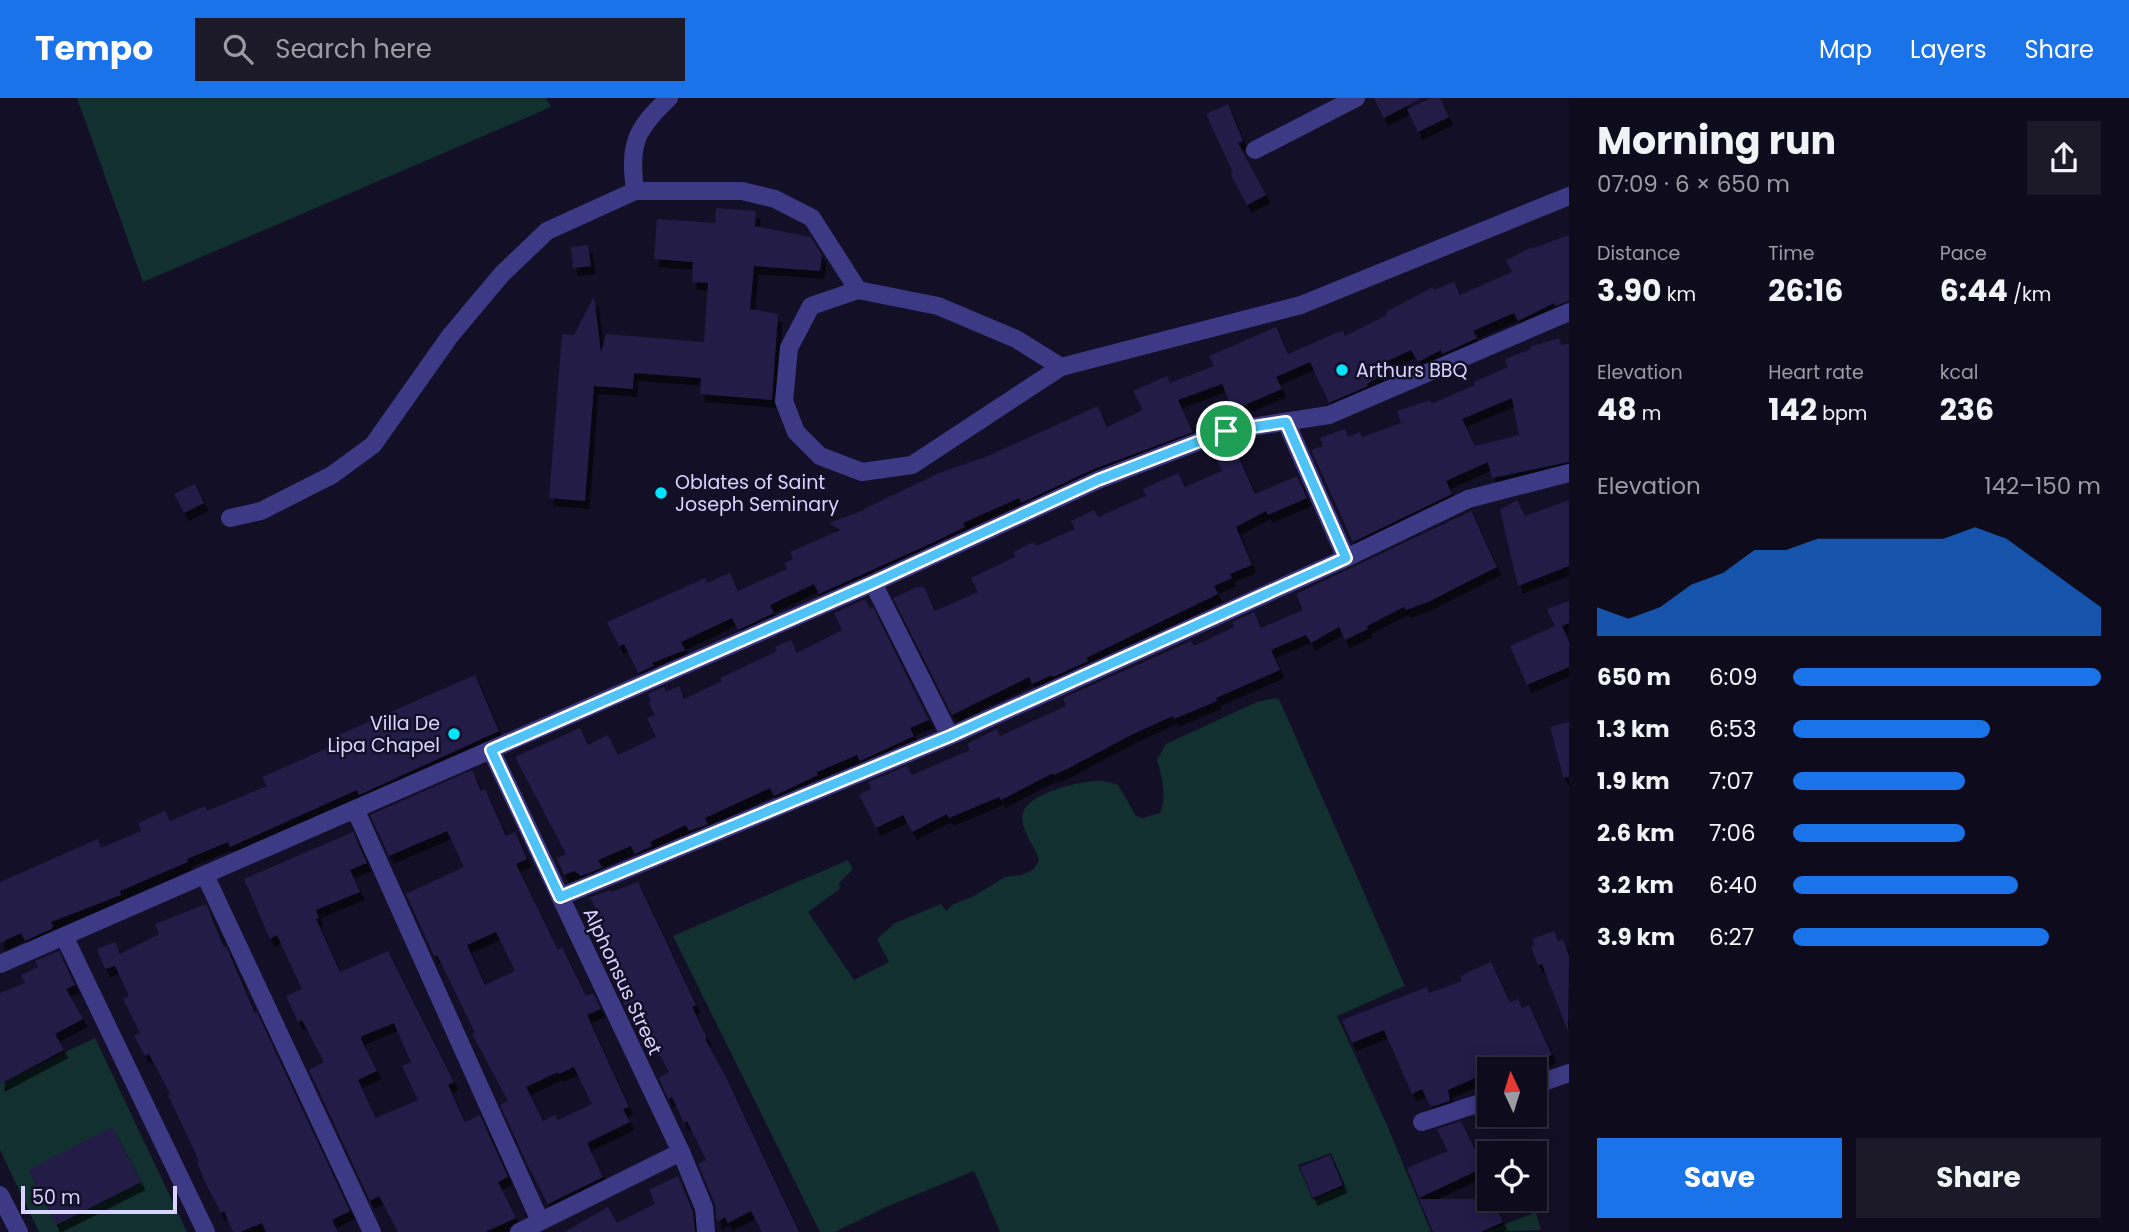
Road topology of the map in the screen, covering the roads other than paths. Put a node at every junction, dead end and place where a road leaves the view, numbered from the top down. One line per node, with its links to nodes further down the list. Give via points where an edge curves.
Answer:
1 (669, 98): 4 (street, via 647,119 634,146)
2 (1356, 98): 3 (street)
3 (1255, 150)
4 (635, 191): 6 (street, via 742,191 775,199 812,218); 11 (street, via 547,231 511,265 450,336 373,445 332,475 261,511)
5 (1569, 196): 8 (street, via 1301,305)
6 (858, 290): 8 (street, via 938,306 1016,339); 8 (street, via 811,306 789,348 784,401 796,432 820,456 862,472 912,465)
7 (1569, 312): 9 (street, via 1329,415)
8 (1061, 367)
9 (1286, 422): 12 (street); 13 (street, via 1226,431 1098,480)
10 (1569, 473): 12 (street, via 1468,499)
11 (230, 518)
12 (1346, 558): 14 (street)
13 (873, 583): 14 (street); 15 (street)
14 (950, 736): 18 (street)
15 (491, 750): 16 (street); 18 (street, Alphonsus Street)
16 (355, 809): 17 (street); 27 (street)
17 (205, 875): 19 (street); 30 (street)
18 (560, 897): 25 (street, Alphonsus Street)
19 (64, 936): 20 (street); 29 (street)
20 (0, 964)
21 (1569, 1073): 22 (street)
22 (1547, 1081)
23 (1477, 1104): 24 (street)
24 (1422, 1122)
25 (681, 1152): 27 (street); 32 (street, Alphonsus Street, via 704,1208)
26 (0, 1195): 28 (street)
27 (540, 1221): 31 (street)
28 (19, 1232)
29 (206, 1232)
30 (372, 1232)
31 (519, 1232)
32 (705, 1232)

